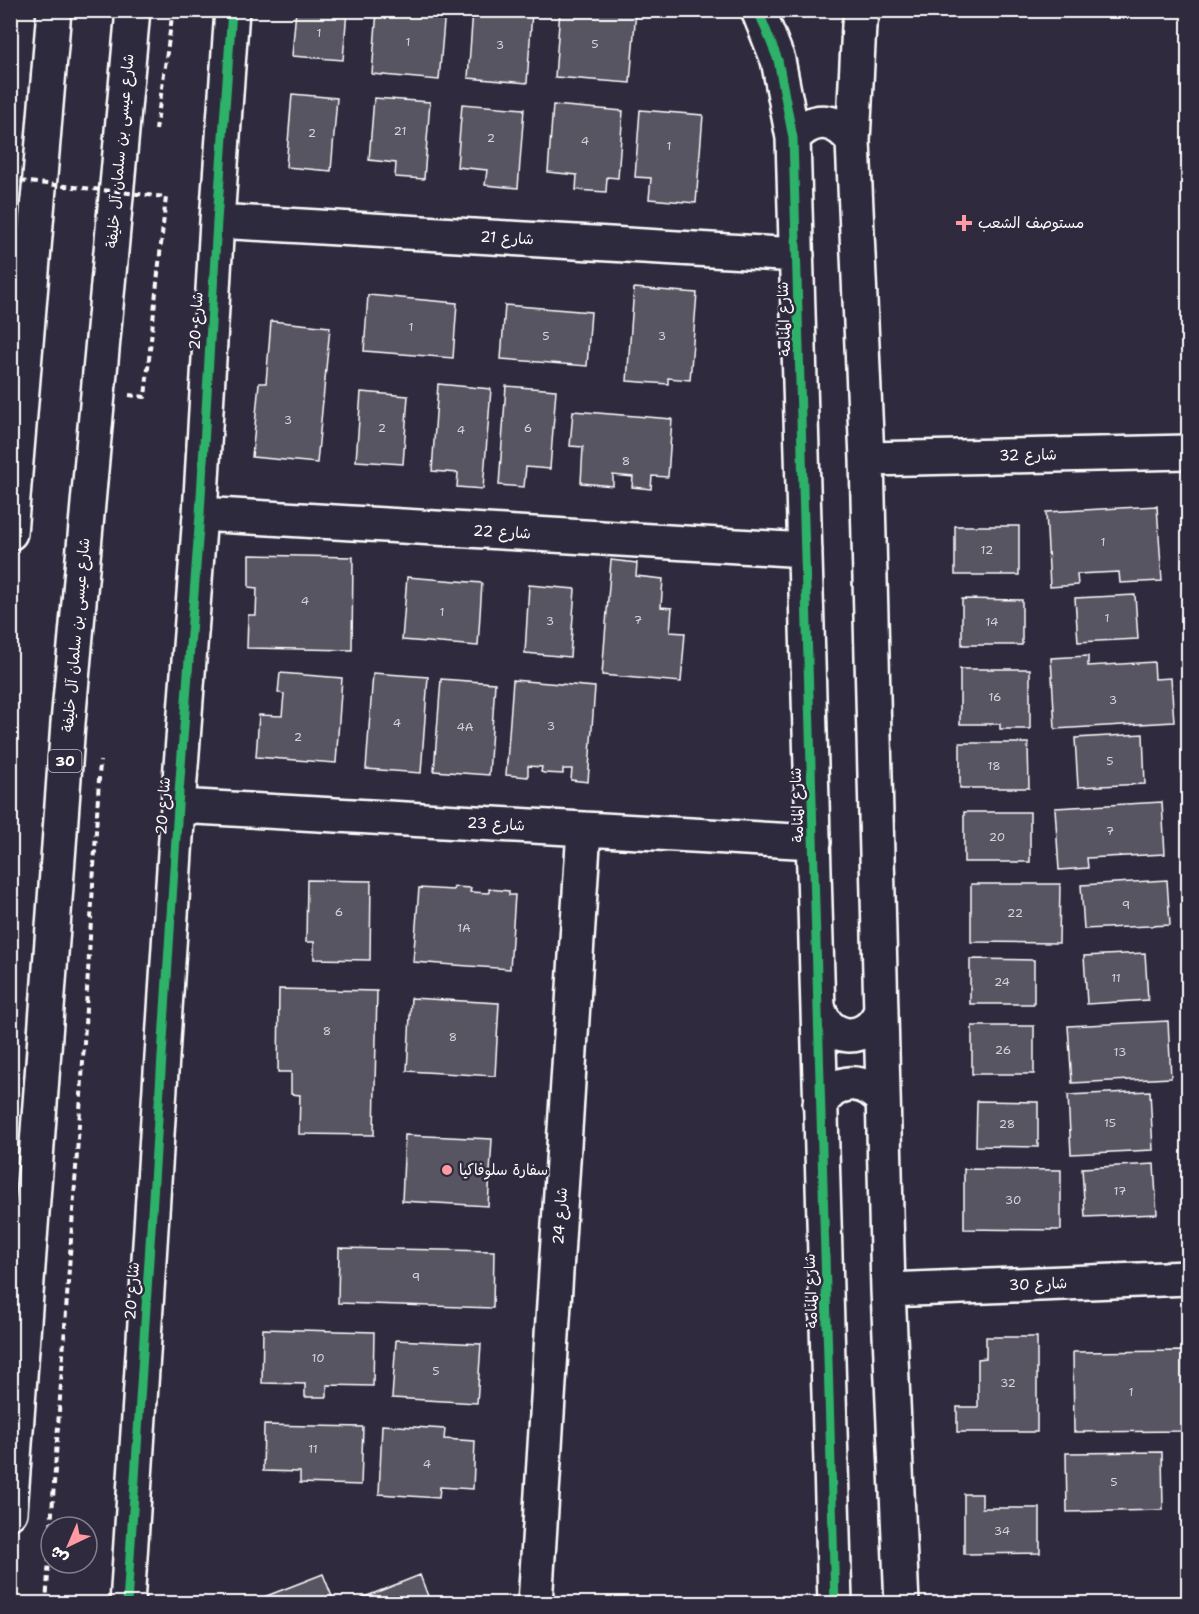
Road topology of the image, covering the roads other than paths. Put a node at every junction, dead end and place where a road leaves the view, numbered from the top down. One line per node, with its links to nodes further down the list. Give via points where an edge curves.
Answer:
1 (54, 10): 13 (main road)
2 (133, 10): 24 (main road, شارع عيسى بن سلمان آل خليفة / 30, via 68,723)
3 (232, 10): 8 (main road, شارع 20)
4 (758, 10): 6 (main road, شارع المنامة, via 778,60)
5 (863, 10): 7 (main road)
6 (793, 138): 7 (main road, via 801,129 824,122 836,124); 9 (main road, شارع المنامة)
7 (853, 141): 11 (main road)
8 (217, 220): 9 (main road, شارع 21); 12 (main road, شارع 20)
9 (797, 255): 14 (main road, شارع المنامة)
10 (1188, 452): 11 (main road, شارع 32)
11 (867, 459): 19 (main road)
12 (200, 514): 14 (main road, شارع 22); 15 (main road, شارع 20)
13 (10, 533)
14 (805, 550): 17 (main road, شارع المنامة)
15 (178, 806): 16 (main road, شارع 23); 25 (main road, شارع 20)
16 (584, 829): 17 (main road, شارع 23); 26 (main road, شارع 24)
17 (814, 842): 18 (main road, شارع المنامة)
18 (818, 1005): 19 (main road, via 824,1023 849,1035 873,1026); 21 (main road, شارع المنامة)
19 (881, 1010): 20 (main road)
20 (884, 1101): 21 (main road, via 870,1088 849,1084 837,1087); 23 (main road)
21 (820, 1104): 27 (main road, شارع المنامة)
22 (1188, 1278): 23 (main road, شارع 30)
23 (888, 1290): 28 (main road)
24 (10, 1512)
25 (128, 1604)
26 (535, 1604)
27 (835, 1604)
28 (902, 1604)

